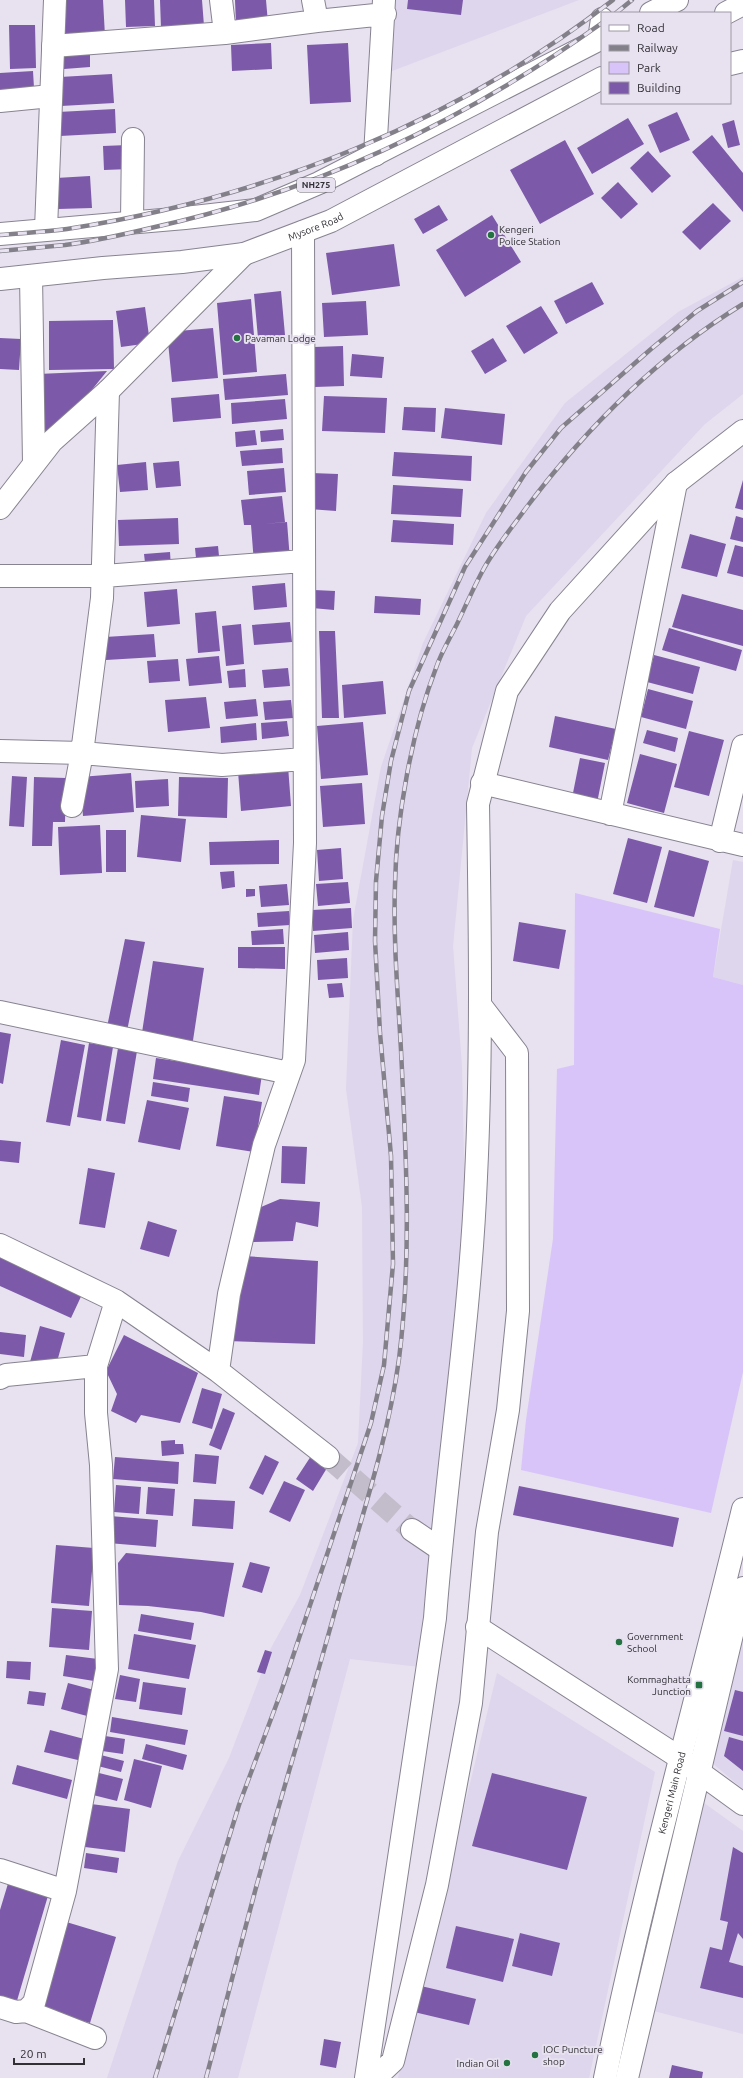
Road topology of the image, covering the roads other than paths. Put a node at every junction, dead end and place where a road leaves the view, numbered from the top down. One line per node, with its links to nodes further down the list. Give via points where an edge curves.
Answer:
1 (55, 0): 13 (main road)
2 (221, 0): 12 (main road)
3 (605, 0): 8 (main road)
4 (677, 0): 9 (main road)
5 (743, 4): 10 (main road)
6 (385, 7): 7 (main road); 22 (main road)
7 (315, 10): 12 (main road)
8 (603, 12)
9 (653, 12)
10 (728, 12)
11 (601, 32): 22 (main road, NH275)
12 (225, 33): 13 (main road)
13 (53, 46): 18 (main road)
14 (743, 61): 15 (main road)
15 (731, 64)
16 (601, 79): 19 (main road, Mysore Road)
17 (601, 90): 19 (main road)
18 (51, 96): 20 (main road); 24 (main road)
19 (564, 98): 25 (main road, Mysore Road, via 331,221)
20 (0, 101)
21 (134, 139): 23 (main road)
22 (375, 155): 23 (main road, NH275, via 256,210)
23 (132, 222): 24 (main road, NH275)
24 (46, 229): 26 (main road, NH275)
25 (303, 232): 27 (main road, Mysore Road); 35 (main road)
26 (0, 234)
27 (244, 254): 28 (main road, Mysore Road); 30 (main road)
28 (31, 276): 29 (main road, Mysore Road); 32 (main road)
29 (0, 279)
30 (108, 391): 32 (main road, via 52,441); 37 (main road)
31 (743, 431): 33 (main road)
32 (34, 463): 34 (main road)
33 (676, 483): 42 (main road, via 560,611 507,691); 44 (main road)
34 (0, 508)
35 (303, 561): 37 (main road); 41 (main road)
36 (0, 576): 37 (main road)
37 (104, 576): 40 (main road)
38 (743, 746): 45 (main road)
39 (0, 751): 40 (main road)
40 (82, 752): 41 (main road, via 222,765); 43 (main road)
41 (304, 759): 49 (main road, via 303,882 294,1060)
42 (482, 783): 44 (main road); 47 (main road, via 478,804)
43 (72, 806)
44 (610, 814): 45 (main road)
45 (720, 841): 46 (main road)
46 (743, 845)
47 (481, 1006): 58 (main road, via 476,1186 462,1360); 60 (main road, via 517,1053 518,1311 508,1410 487,1532)
48 (0, 1012): 49 (main road)
49 (289, 1073): 53 (main road, via 262,1152 229,1294)
50 (0, 1245): 51 (main road)
51 (116, 1301): 52 (main road); 53 (main road)
52 (96, 1366): 54 (main road, via 6,1375); 65 (main road, via 107,1669)
53 (218, 1371): 55 (main road)
54 (0, 1378)
55 (328, 1456)
56 (743, 1509): 61 (main road, Kengeri Main Road, via 702,1681)
57 (412, 1530): 58 (main road)
58 (440, 1549): 69 (main road, via 433,1626)
59 (743, 1588): 62 (main road)
60 (477, 1628): 61 (main road); 70 (main road, via 471,1703 437,1884 393,2061)
61 (680, 1758): 62 (main road); 71 (main road, Kengeri Main Road, via 626,1976)
62 (699, 1772): 63 (main road); 72 (main road)
63 (743, 1804)
64 (0, 1870): 65 (main road)
65 (65, 1891): 67 (main road, via 34,2003)
66 (0, 2007): 67 (main road, via 16,2012)
67 (26, 2011): 68 (main road)
68 (95, 2038)
69 (366, 2078)
70 (375, 2078)
71 (605, 2078)
72 (627, 2078)

